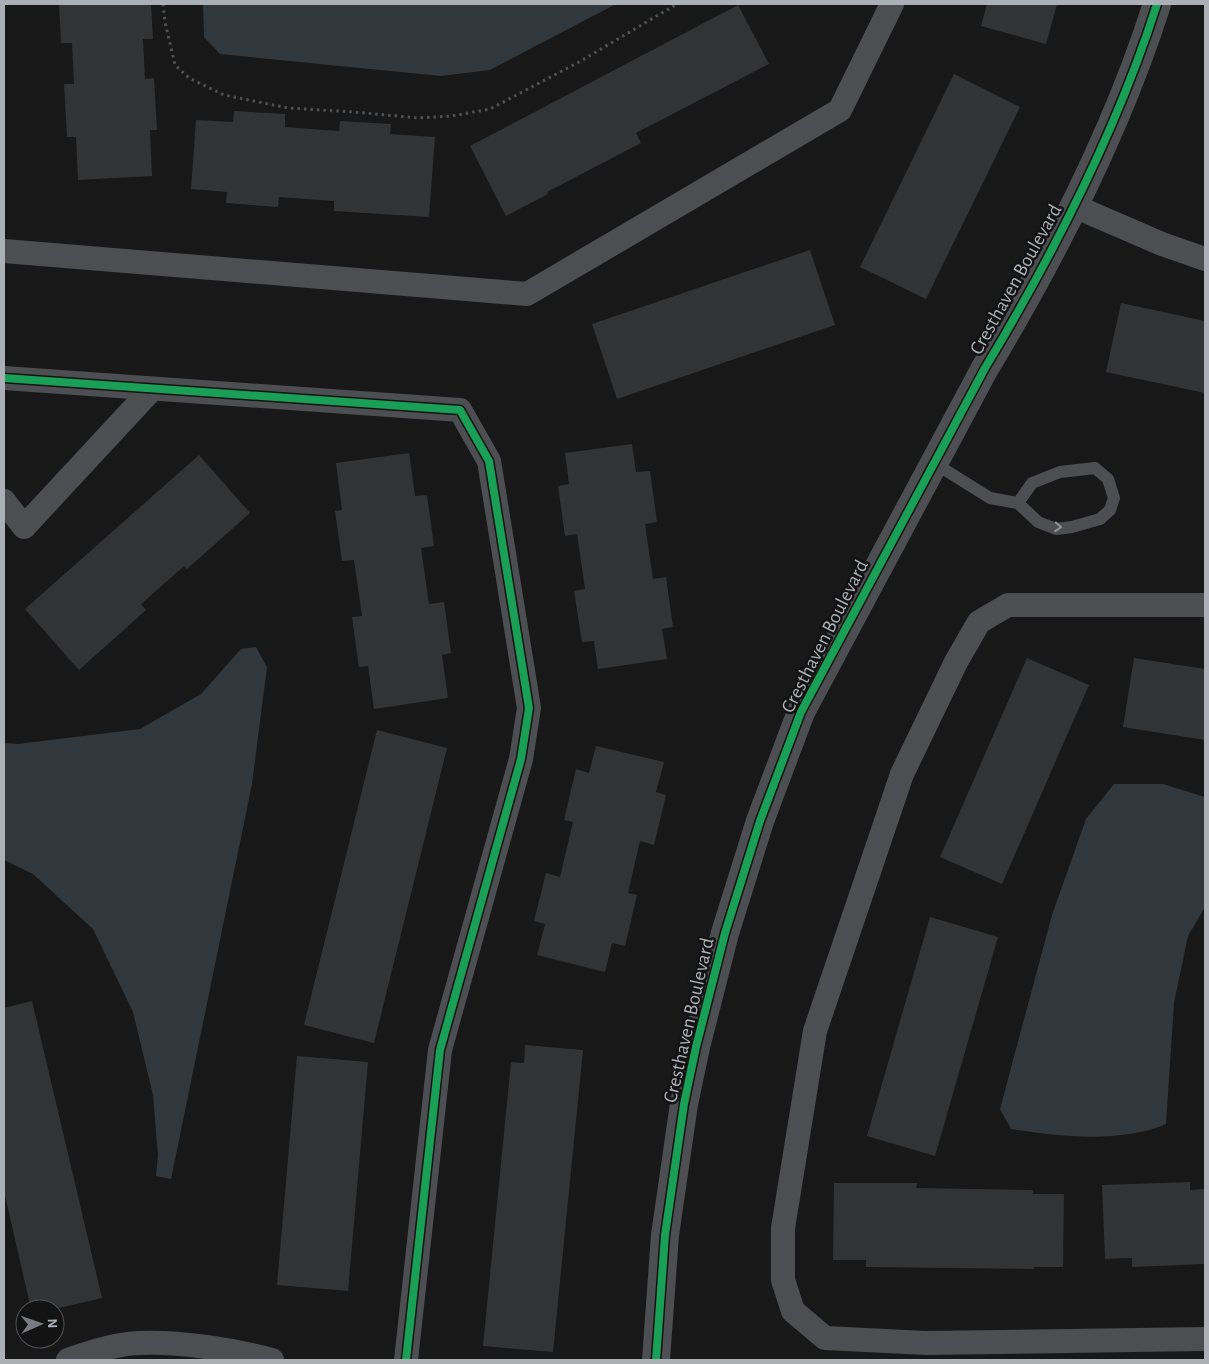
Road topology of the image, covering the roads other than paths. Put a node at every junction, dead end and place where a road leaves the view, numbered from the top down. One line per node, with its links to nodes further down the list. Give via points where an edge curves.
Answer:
1 (892, 4): 4 (street, via 840,110 527,294)
2 (1157, 4): 3 (street, Cresthaven Boulevard, via 1112,122)
3 (1074, 206): 5 (street); 8 (street, Cresthaven Boulevard)
4 (4, 251)
5 (1205, 259)
6 (4, 378): 7 (street)
7 (152, 389): 9 (street, via 24,527); 16 (street, via 460,410 488,461 529,708 521,759 440,1050)
8 (934, 463): 10 (lane, via 990,498); 17 (street, Cresthaven Boulevard, via 801,712 760,821 725,933 684,1104 665,1235)
9 (4, 501)
10 (1018, 503): 10 (lane, one-way to 10, via 1038,522 1056,529 1072,528 1100,519 1110,510 1114,498 1108,479 1095,468 1060,472 1032,483)
11 (1205, 605): 13 (street, via 1008,605 979,622 902,774 815,1031 783,1228 783,1280 793,1311 825,1338)
12 (1205, 1339): 13 (street)
13 (926, 1352)
14 (68, 1360): 15 (street, via 139,1343 184,1345)
15 (272, 1360)
16 (406, 1360)
17 (656, 1360)

